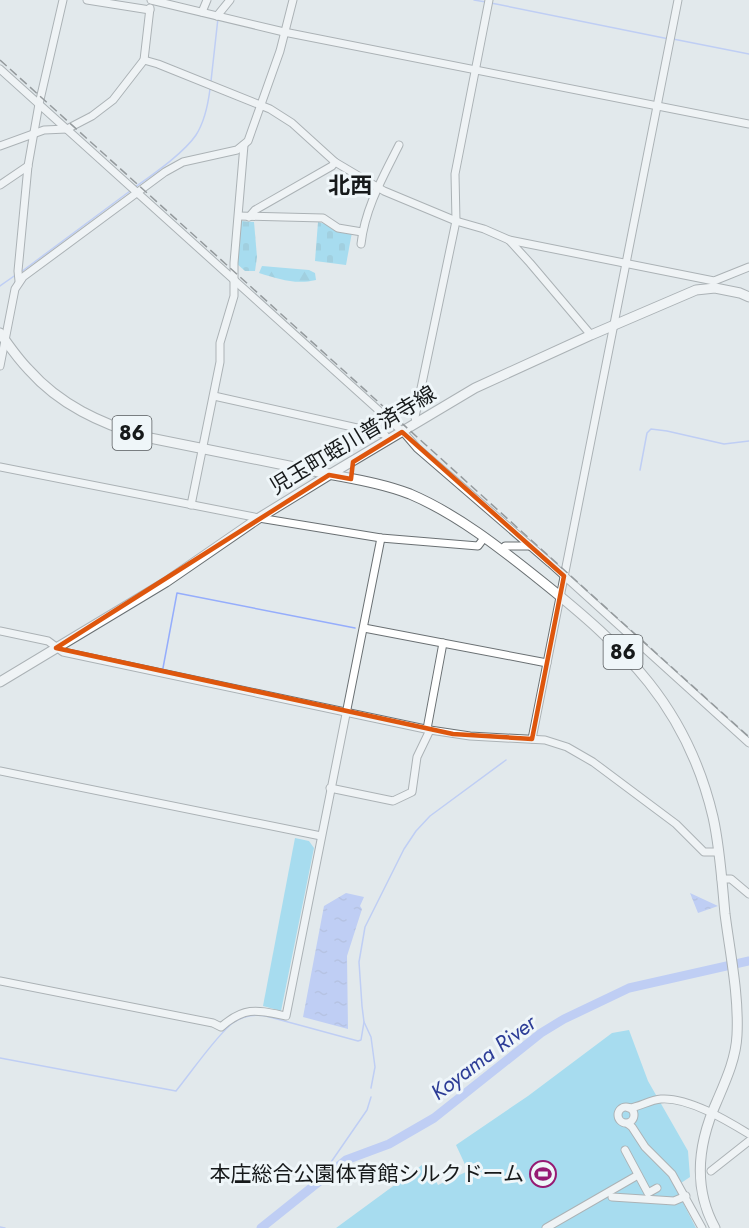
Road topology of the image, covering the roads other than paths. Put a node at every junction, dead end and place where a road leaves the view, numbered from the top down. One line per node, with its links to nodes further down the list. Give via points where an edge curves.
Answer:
1 (63, 0): 16 (street)
2 (87, 0): 9 (street)
3 (151, 0): 9 (street); 10 (street)
4 (207, 0): 10 (street)
5 (230, 0): 11 (street)
6 (293, 0): 12 (street)
7 (489, 0): 15 (street)
8 (678, 0): 18 (street)
9 (150, 10): 13 (street)
10 (202, 12): 11 (street)
11 (217, 16): 12 (street)
12 (284, 32): 15 (street); 17 (street)
13 (144, 60): 17 (street); 20 (street, via 113,100)
14 (0, 69): 16 (street)
15 (474, 70): 18 (street); 32 (street, via 455,174)
16 (39, 105): 20 (street); 21 (street)
17 (262, 105): 22 (street); 25 (street, via 291,123)
18 (656, 106): 19 (street); 36 (street)
19 (749, 124)
20 (67, 129): 21 (street); 29 (street)
21 (33, 134): 24 (street); 26 (street)
22 (244, 145): 29 (street, via 183,162); 30 (street)
23 (399, 145): 28 (street)
24 (0, 146)
25 (335, 162): 28 (street); 31 (street)
26 (28, 166): 27 (street); 38 (street)
27 (0, 185)
28 (378, 188): 32 (street); 33 (street)
29 (136, 192): 38 (street); 39 (street)
30 (240, 216): 31 (street); 39 (street)
31 (249, 217): 33 (street, via 323,218 338,228)
32 (456, 221): 34 (street); 47 (street)
33 (362, 232): 35 (street)
34 (509, 240): 36 (street); 43 (street)
35 (361, 244)
36 (626, 263): 40 (street); 42 (street)
37 (749, 267): 40 (street)
38 (19, 281): 44 (street)
39 (235, 282): 46 (street, via 220,343); 48 (street)
40 (715, 284): 41 (main road, 児玉町蛭川普済寺線); 42 (main road, 児玉町蛭川普済寺線)
41 (749, 297)
42 (613, 325): 43 (main road, 児玉町蛭川普済寺線); 63 (street)
43 (591, 335): 47 (main road, 児玉町蛭川普済寺線, via 475,388)
44 (3, 337): 45 (street); 50 (main road, 86, via 28,370 80,412 114,427)
45 (0, 366)
46 (214, 396): 49 (street, via 384,434); 50 (street)
47 (416, 422): 48 (main road, 児玉町蛭川普済寺線)
48 (402, 432): 49 (main road, 児玉町蛭川普済寺線); 61 (street)
49 (388, 439): 51 (main road, 児玉町蛭川普済寺線)
50 (202, 448): 53 (main road, 86); 57 (street)
51 (352, 462): 54 (main road, 児玉町蛭川普済寺線); 55 (main road, via 351,469)
52 (0, 467): 57 (street)
53 (297, 468): 54 (main road, 86); 56 (main road, via 306,483)
54 (329, 475): 55 (main road, 86); 56 (main road, 児玉町蛭川普済寺線)
55 (360, 480): 60 (main road, 86, via 436,506)
56 (300, 493): 58 (main road, 児玉町蛭川普済寺線)
57 (190, 505): 58 (street)
58 (259, 518): 59 (street); 68 (main road, 児玉町蛭川普済寺線, via 166,582)
59 (381, 538): 60 (street, via 478,546); 65 (street)
60 (484, 538): 62 (main road, 86)
61 (530, 546): 62 (street, via 505,546); 63 (street)
62 (502, 551): 64 (main road, 86)
63 (564, 576): 64 (street); 74 (street)
64 (560, 596): 69 (street); 78 (main road, 86, via 628,657 661,699 682,733 701,777)
65 (364, 628): 67 (street); 71 (street)
66 (0, 631): 68 (street, via 48,641)
67 (443, 643): 69 (street); 72 (street)
68 (56, 648): 70 (main road, 児玉町蛭川普済寺線); 71 (street)
69 (547, 663): 73 (street)
70 (0, 682)
71 (346, 711): 72 (street); 76 (street)
72 (429, 729): 73 (street); 76 (street, via 417,757 412,792 393,801)
73 (532, 739): 78 (street, via 551,741 585,757 683,831 704,852)
74 (749, 743)
75 (0, 771): 77 (street)
76 (330, 789): 77 (street)
77 (321, 836): 81 (street, via 286,1016 248,1011 221,1027)
78 (719, 852): 79 (main road, 86)
79 (722, 879): 80 (street, via 731,879); 82 (main road, 86, via 737,1036 727,1077)
80 (749, 894)
81 (0, 981)
82 (711, 1113): 83 (street); 89 (street, via 669,1099 650,1101 632,1117 645,1147 672,1174); 93 (main road, 86, via 703,1139 700,1176 702,1196)
83 (749, 1134)
84 (749, 1141): 86 (street)
85 (625, 1150): 87 (street)
86 (711, 1172)
87 (638, 1175): 88 (street, via 648,1193); 91 (street)
88 (657, 1188)
89 (686, 1196): 90 (street, via 674,1201); 92 (street)
90 (612, 1197)
91 (546, 1228)
92 (702, 1228)
93 (715, 1228)

